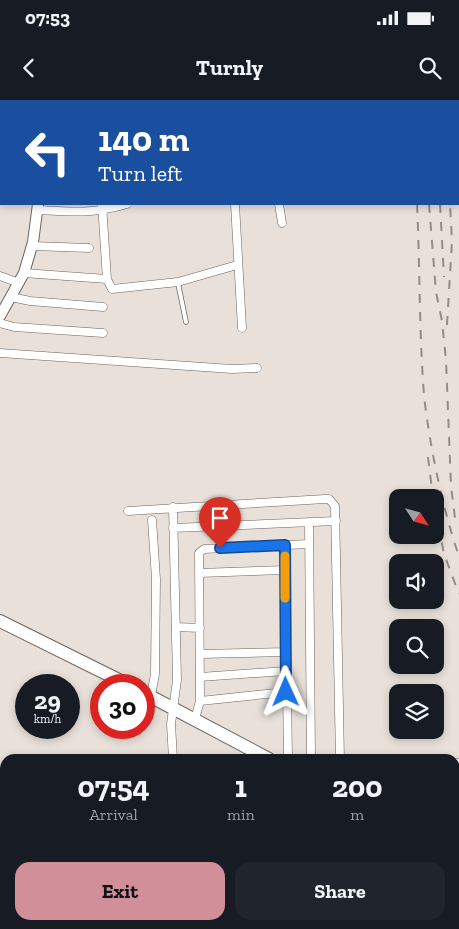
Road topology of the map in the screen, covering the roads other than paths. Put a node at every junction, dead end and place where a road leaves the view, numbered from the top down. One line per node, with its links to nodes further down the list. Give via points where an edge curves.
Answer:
1 (119, 205): 5 (street)
2 (234, 205): 10 (street)
3 (279, 205): 7 (street)
4 (37, 207): 6 (street); 8 (main road)
5 (102, 207): 6 (street); 13 (street)
6 (86, 208)
7 (282, 223)
8 (32, 246): 9 (street); 11 (main road)
9 (89, 248)
10 (237, 265): 14 (street); 21 (street)
11 (24, 273): 13 (street); 15 (main road)
12 (0, 276): 15 (street)
13 (107, 279): 14 (street, via 110,287 116,290)
14 (178, 282): 19 (lane)
15 (19, 283): 16 (main road)
16 (11, 297): 17 (street); 18 (main road)
17 (103, 306)
18 (0, 316)
19 (186, 322)
20 (0, 323): 22 (street, via 14,327)
21 (242, 328)
22 (103, 333)
23 (0, 353): 24 (street, via 232,369)
24 (258, 368)
25 (173, 507): 26 (street); 28 (street, via 325,498 335,506); 30 (street)
26 (128, 510)
27 (152, 520): 42 (street, via 156,579)
28 (336, 521): 29 (street); 53 (street)
29 (309, 522): 30 (street); 31 (street)
30 (173, 528): 36 (street)
31 (309, 544): 32 (street); 52 (street)
32 (285, 545): 33 (street); 34 (street, via 204,549 200,553)
33 (285, 570): 34 (street); 38 (street)
34 (199, 573): 37 (street)
35 (0, 621): 41 (highway)
36 (176, 627): 37 (street); 47 (street)
37 (200, 628): 39 (street)
38 (286, 652): 39 (street); 40 (street)
39 (200, 654): 43 (street)
40 (286, 671): 43 (street); 44 (street)
41 (107, 674)
42 (155, 674)
43 (200, 677): 46 (street)
44 (286, 692): 46 (street); 51 (street)
45 (155, 698): 47 (highway)
46 (200, 701): 48 (street)
47 (174, 707): 48 (highway); 49 (street, via 171,724)
48 (195, 719): 50 (highway)
49 (173, 754)
50 (259, 754)
51 (288, 754)
52 (311, 754)
53 (340, 754)

